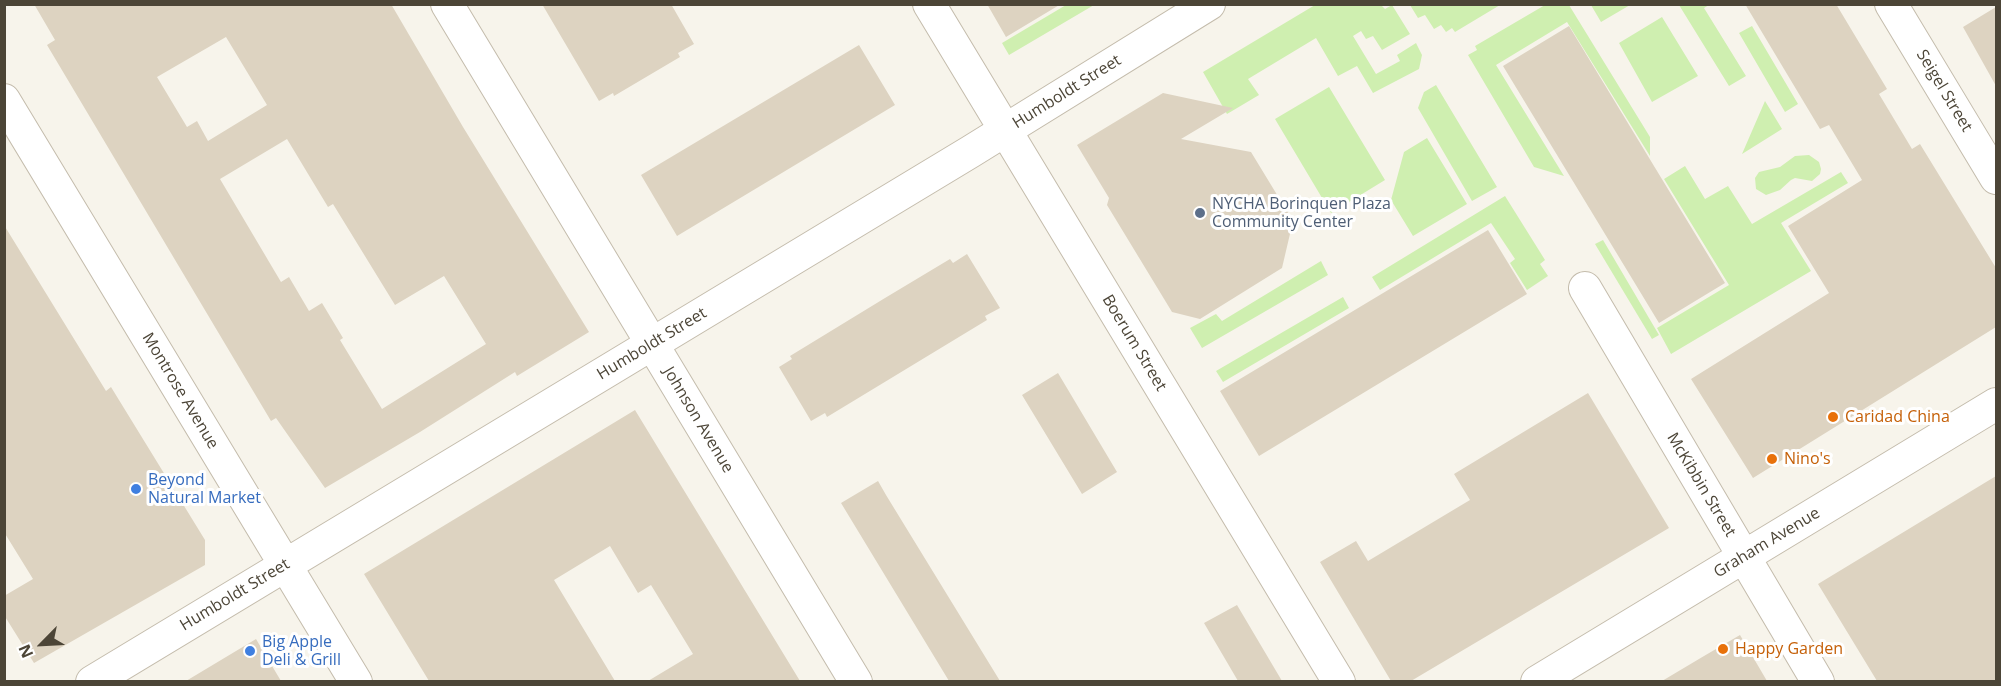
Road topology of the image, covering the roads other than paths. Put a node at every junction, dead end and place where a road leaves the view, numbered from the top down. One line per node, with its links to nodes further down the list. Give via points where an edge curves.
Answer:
1 (447, 4): 9 (street, Johnson Avenue)
2 (929, 4): 6 (street, Boerum Street)
3 (1209, 4): 6 (street, Humboldt Street)
4 (1891, 4): 7 (street, Seigel Street)
5 (4, 100): 12 (street, Montrose Avenue)
6 (1005, 131): 9 (street, Humboldt Street); 16 (street, Boerum Street)
7 (1996, 178)
8 (1585, 288): 11 (street, McKibbin Street)
9 (652, 344): 12 (street, Humboldt Street); 15 (street, Johnson Avenue)
10 (1996, 404): 11 (street, Graham Avenue)
11 (1743, 556): 17 (street, Graham Avenue); 18 (street, McKibbin Street)
12 (286, 565): 13 (street, Humboldt Street); 14 (street, Montrose Avenue)
13 (92, 681)
14 (356, 681)
15 (856, 681)
16 (1339, 681)
17 (1537, 681)
18 (1818, 681)

